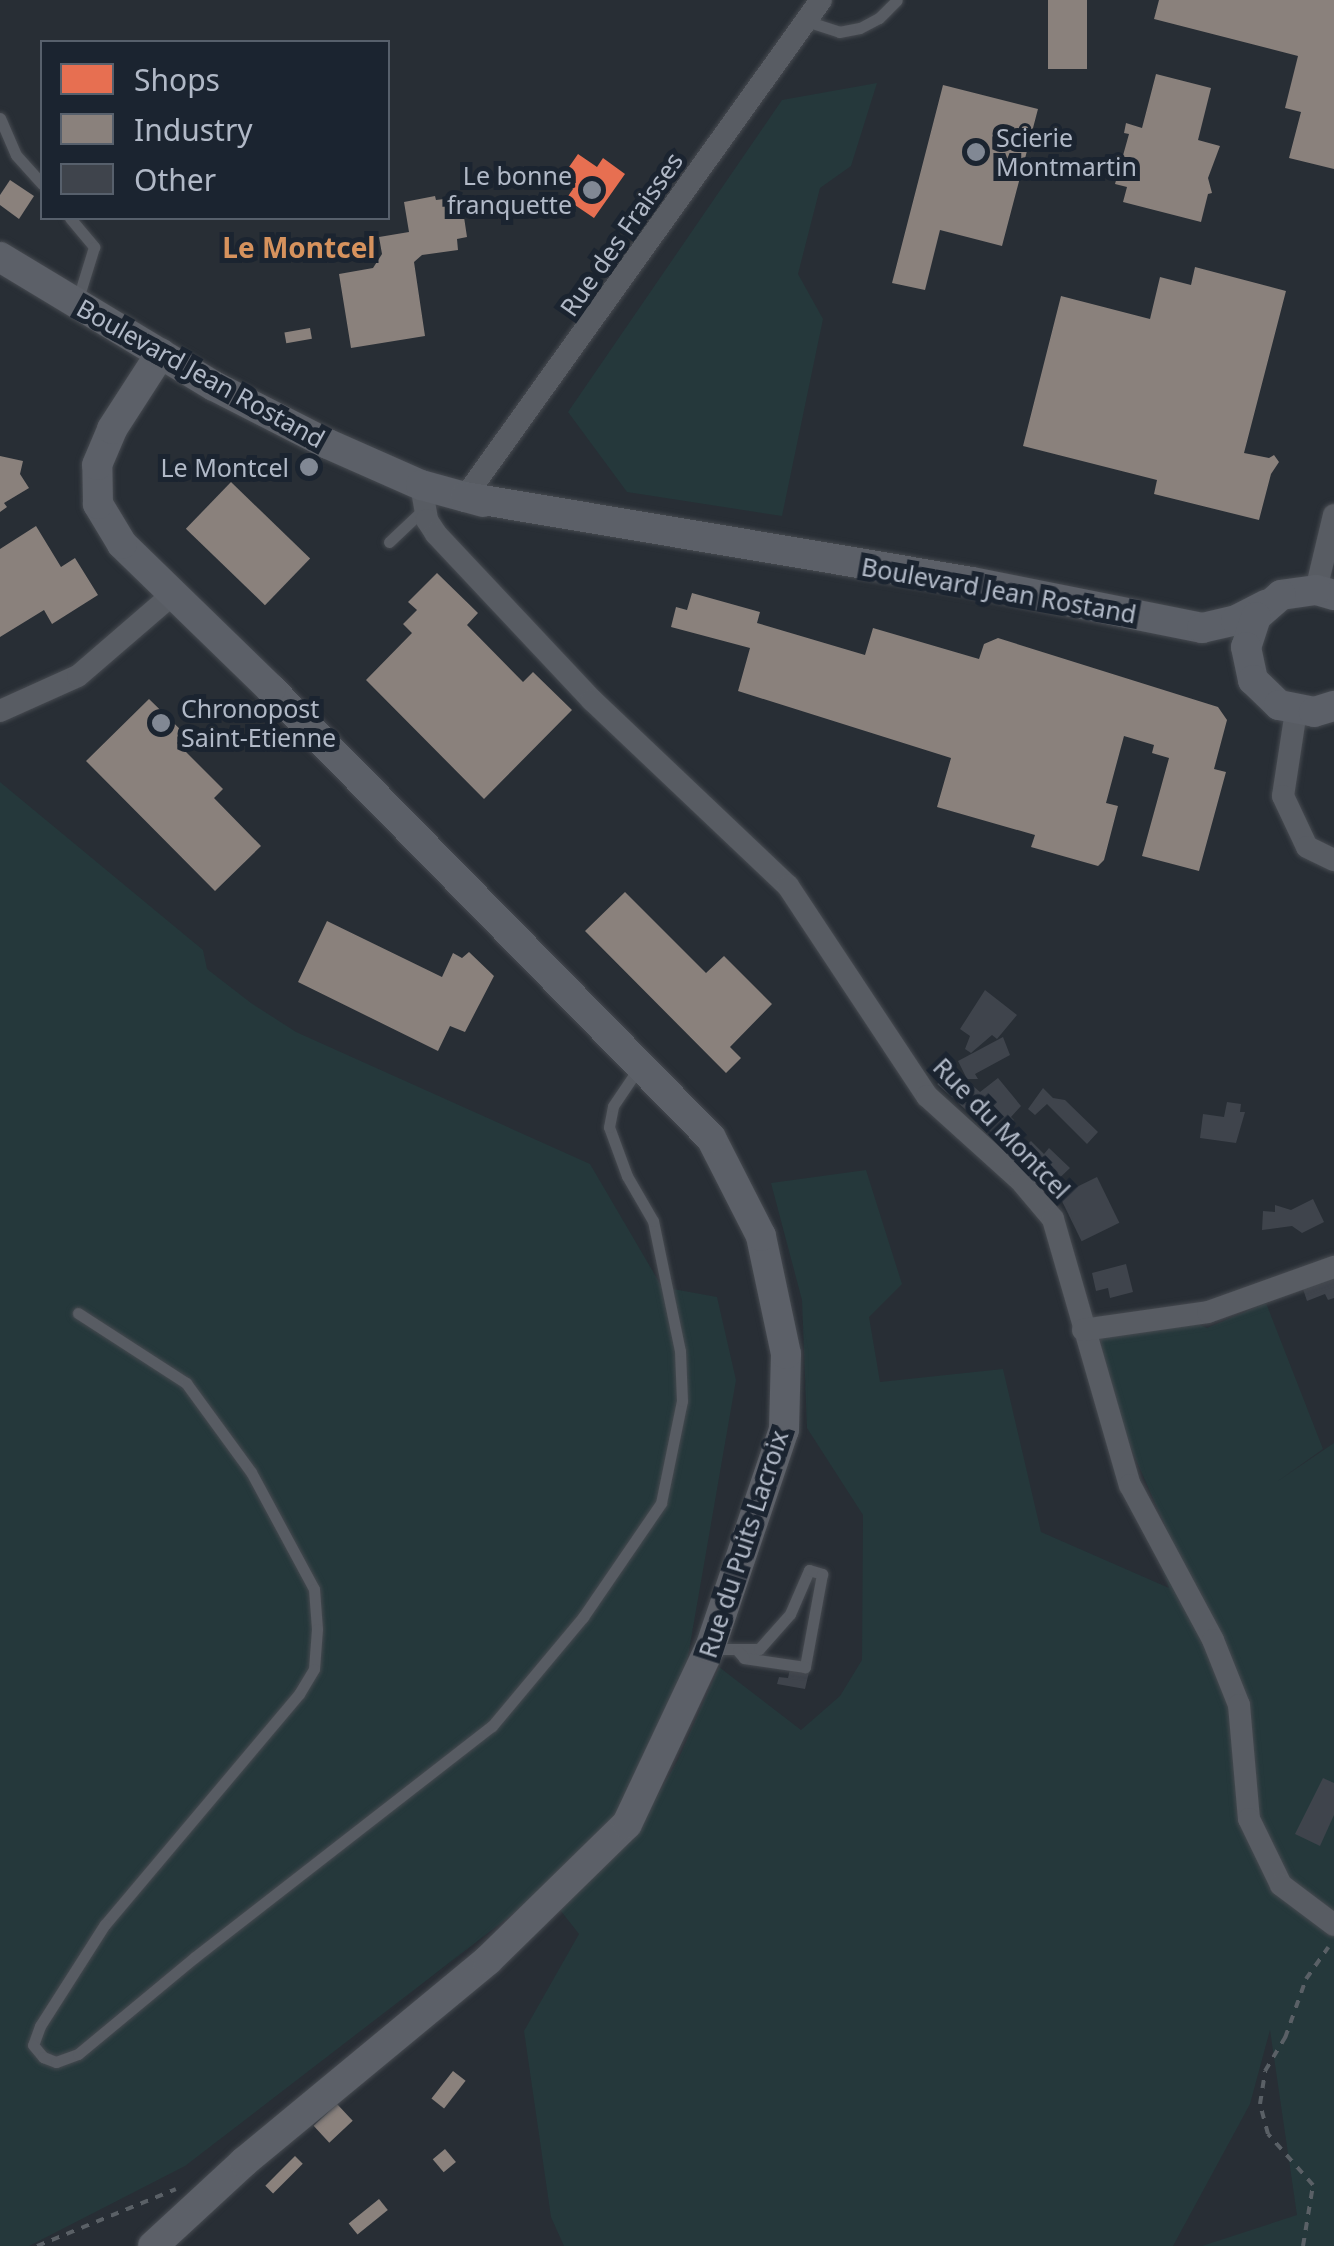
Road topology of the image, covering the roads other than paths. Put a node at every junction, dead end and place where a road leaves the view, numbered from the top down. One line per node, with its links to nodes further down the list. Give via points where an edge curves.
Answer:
1 (821, 0): 3 (street, Rue des Fraisses)
2 (897, 0): 3 (lane, via 860,28 839,32)
3 (806, 21): 11 (street, Rue des Fraisses)
4 (0, 118): 5 (lane, via 16,155)
5 (40, 182)
6 (72, 220): 8 (lane, via 94,247)
7 (0, 256): 8 (street, Boulevard Jean Rostand)
8 (76, 304): 9 (street, Boulevard Jean Rostand)
9 (161, 354): 10 (street, Boulevard Jean Rostand); 15 (street, Rue du Puits Lacroix, via 112,430 97,466 98,504 122,544)
10 (422, 497): 11 (street, Boulevard Jean Rostand); 13 (lane); 26 (street, Rue du Montcel, via 436,534 592,700 788,886 927,1096 1053,1218)
11 (465, 497): 17 (street, Boulevard Jean Rostand, via 972,582)
12 (1334, 515): 14 (street)
13 (388, 542)
14 (1325, 592): 16 (street, via 1281,595)
15 (173, 594): 20 (street, via 78,676); 23 (street, Rue du Puits Lacroix)
16 (1266, 605): 17 (street); 18 (street, via 1249,632)
17 (1202, 628): 18 (street)
18 (1248, 663): 21 (street, via 1264,694)
19 (1334, 706): 21 (street)
20 (0, 711)
21 (1296, 711): 22 (street, via 1283,796 1307,847)
22 (1334, 860)
23 (640, 1066): 25 (lane, via 613,1106 609,1127 652,1221 680,1351 682,1401 661,1503 583,1617 492,1726 78,2054 56,2062 34,2046 40,2026 105,1924 300,1694 314,1669 317,1629 314,1589 252,1472 186,1383); 27 (street, Rue du Puits Lacroix, via 711,1138 761,1236 786,1354 784,1430)
24 (1334, 1267): 26 (street, via 1208,1312)
25 (78, 1313)
26 (1083, 1330): 28 (street, Rue du Montcel, via 1130,1486 1213,1640 1240,1705 1248,1819 1260,1848 1281,1885)
27 (724, 1650): 27 (lane, via 805,1667 822,1574 809,1570 790,1614 759,1649); 29 (street, Rue du Puits Lacroix, via 627,1824 488,1960)
28 (1334, 1925)
29 (152, 2246)

